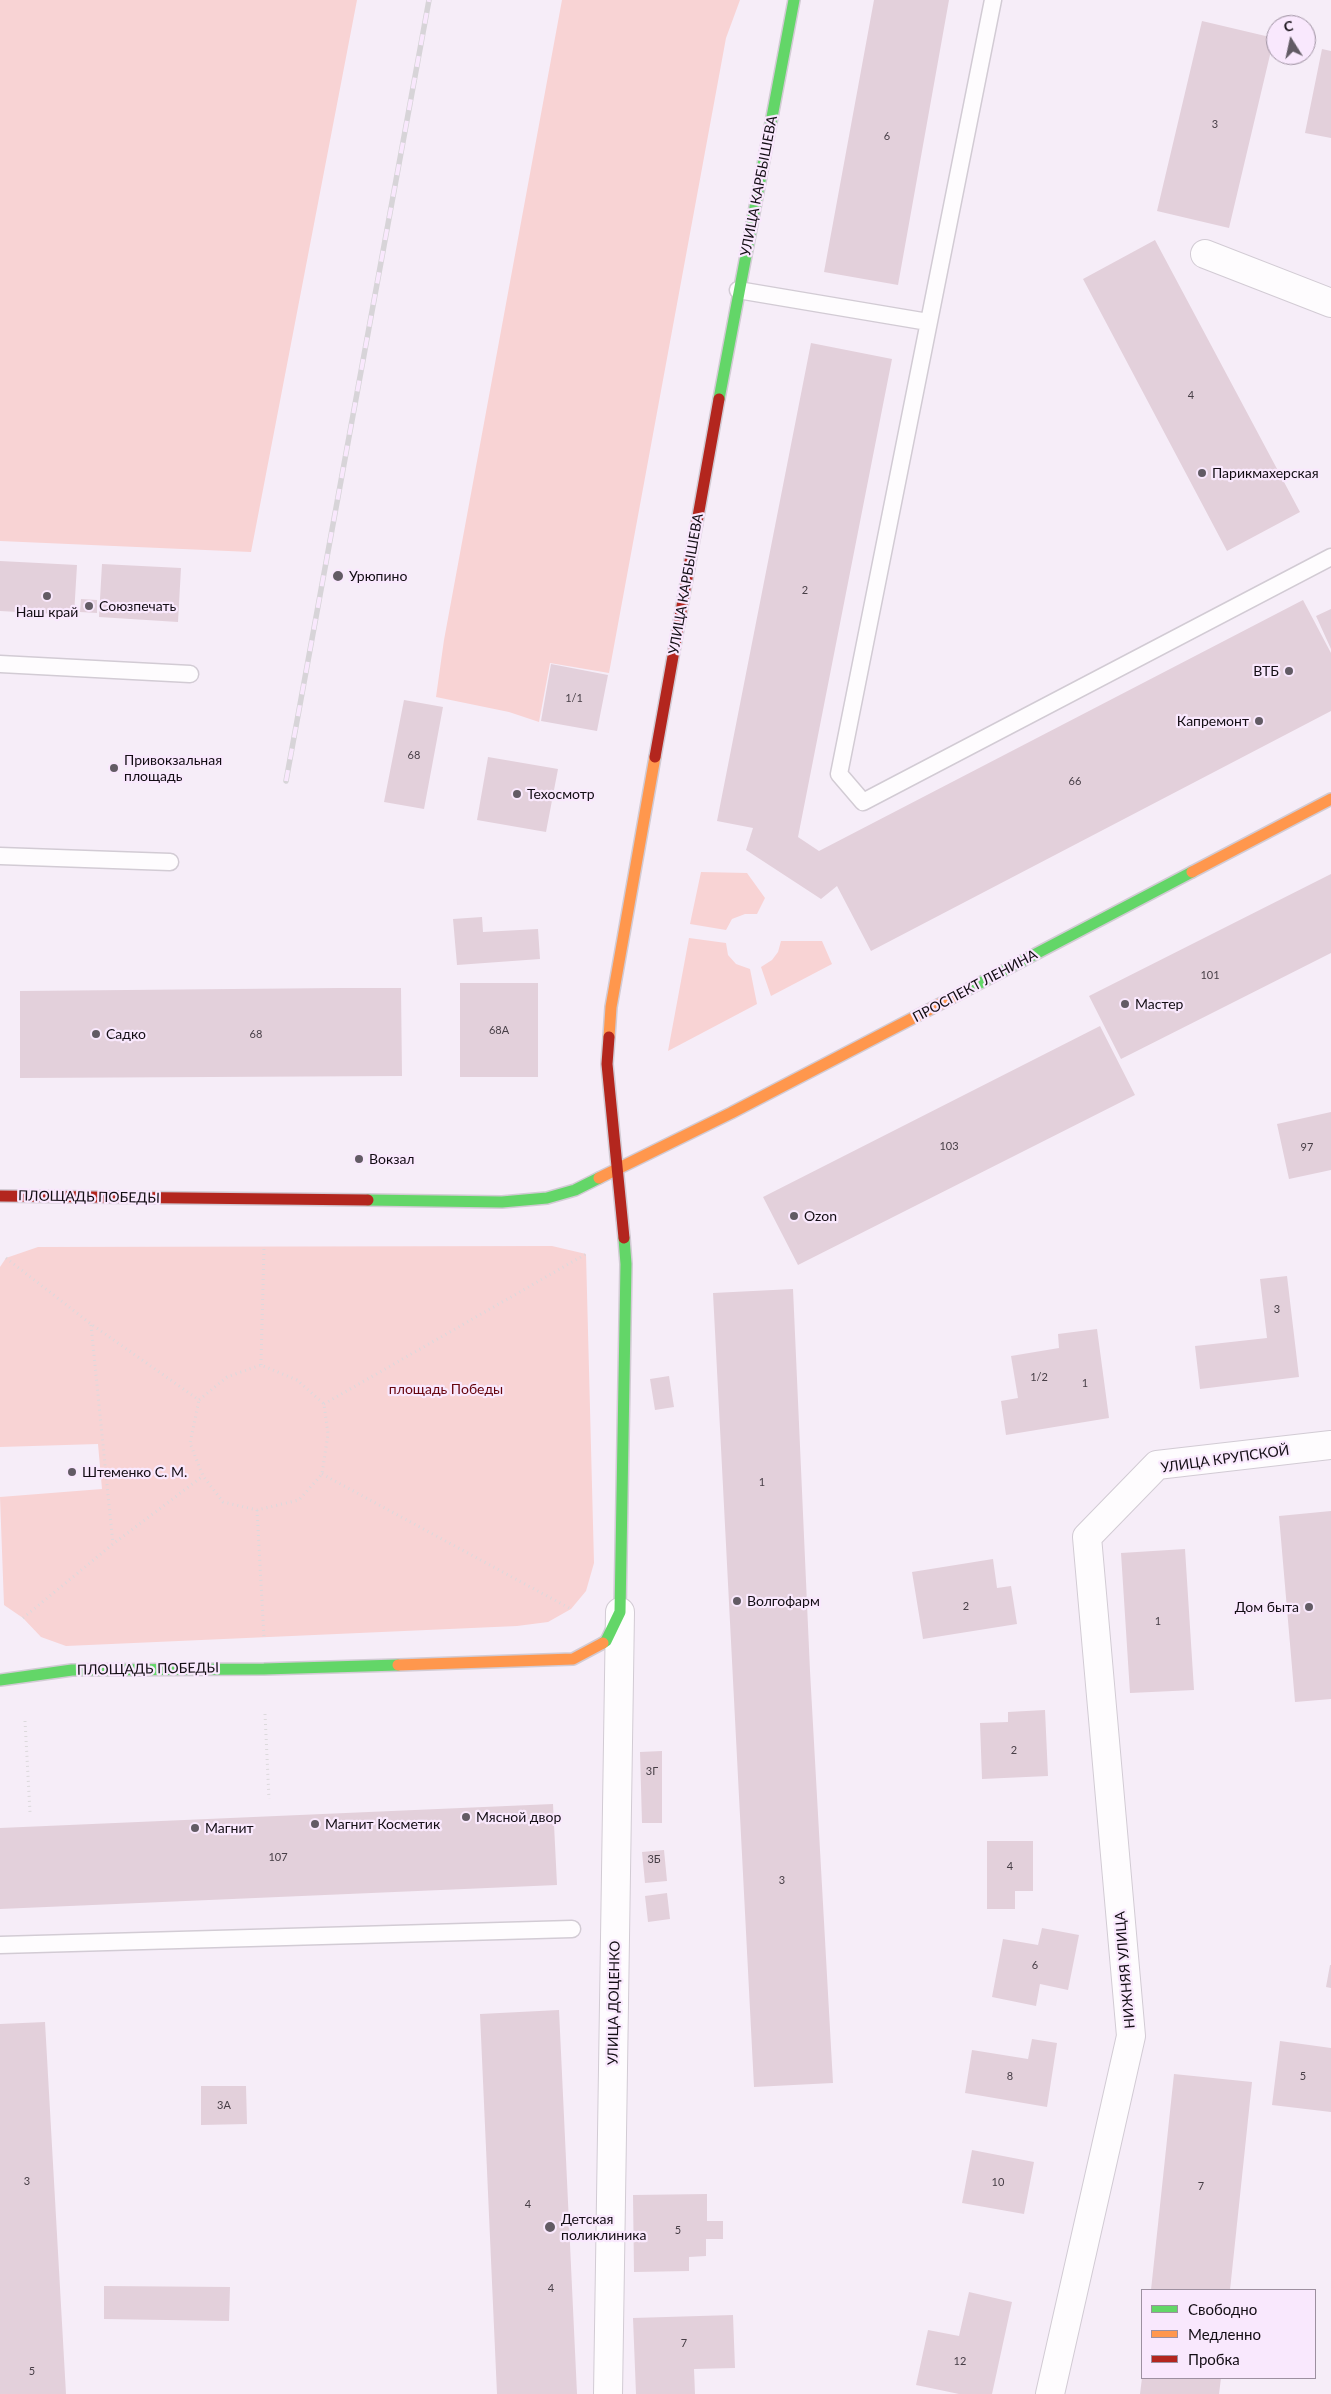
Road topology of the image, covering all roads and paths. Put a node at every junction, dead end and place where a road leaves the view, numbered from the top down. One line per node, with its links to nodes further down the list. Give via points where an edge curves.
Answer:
1 (794, 0): 4 (main road, УЛИЦА КАРБЫШЕВА)
2 (993, 0): 6 (lane)
3 (1205, 254): 5 (street)
4 (738, 290): 6 (lane); 13 (main road, УЛИЦА КАРБЫШЕВА, via 611,1006 607,1064)
5 (1331, 303)
6 (928, 322): 7 (lane, via 839,774 863,802)
7 (1331, 557)
8 (0, 664): 9 (lane)
9 (190, 674)
10 (1331, 799): 13 (main road, ПРОСПЕКТ ЛЕНИНА)
11 (0, 856): 12 (lane)
12 (170, 862)
13 (617, 1171): 14 (main road, ПЛОЩАДЬ ПОБЕДЫ, via 575,1190 546,1198 502,1202); 29 (main road, ПЛОЩАДЬ ПОБЕДЫ, via 626,1264)
14 (0, 1196)
15 (264, 1247): 19 (path)
16 (586, 1254): 21 (path)
17 (6, 1258): 18 (path)
18 (91, 1324): 20 (path); 27 (path)
19 (261, 1365): 20 (path, via 227,1377); 21 (path, via 297,1380)
20 (199, 1400): 24 (path, via 190,1442)
21 (324, 1404): 23 (path, via 328,1434)
22 (1331, 1445): 26 (street, УЛИЦА КРУПСКОЙ, via 1157,1465)
23 (322, 1474): 25 (path, via 299,1500); 28 (path)
24 (203, 1476): 25 (path, via 223,1502); 27 (path)
25 (257, 1510): 31 (path)
26 (1088, 1537): 40 (street, НИЖНЯЯ УЛИЦА, via 1131,2036)
27 (113, 1544): 30 (path)
28 (570, 1609)
29 (620, 1612): 32 (main road, ПЛОЩАДЬ ПОБЕДЫ, via 606,1641 573,1659 72,1670); 39 (street, УЛИЦА ДОЦЕНКО)
30 (23, 1618)
31 (264, 1637)
32 (0, 1680)
33 (266, 1714): 35 (path)
34 (25, 1721): 36 (path)
35 (269, 1799)
36 (30, 1812)
37 (572, 1929): 38 (lane)
38 (0, 1944)
39 (608, 2394)
40 (1050, 2394)

